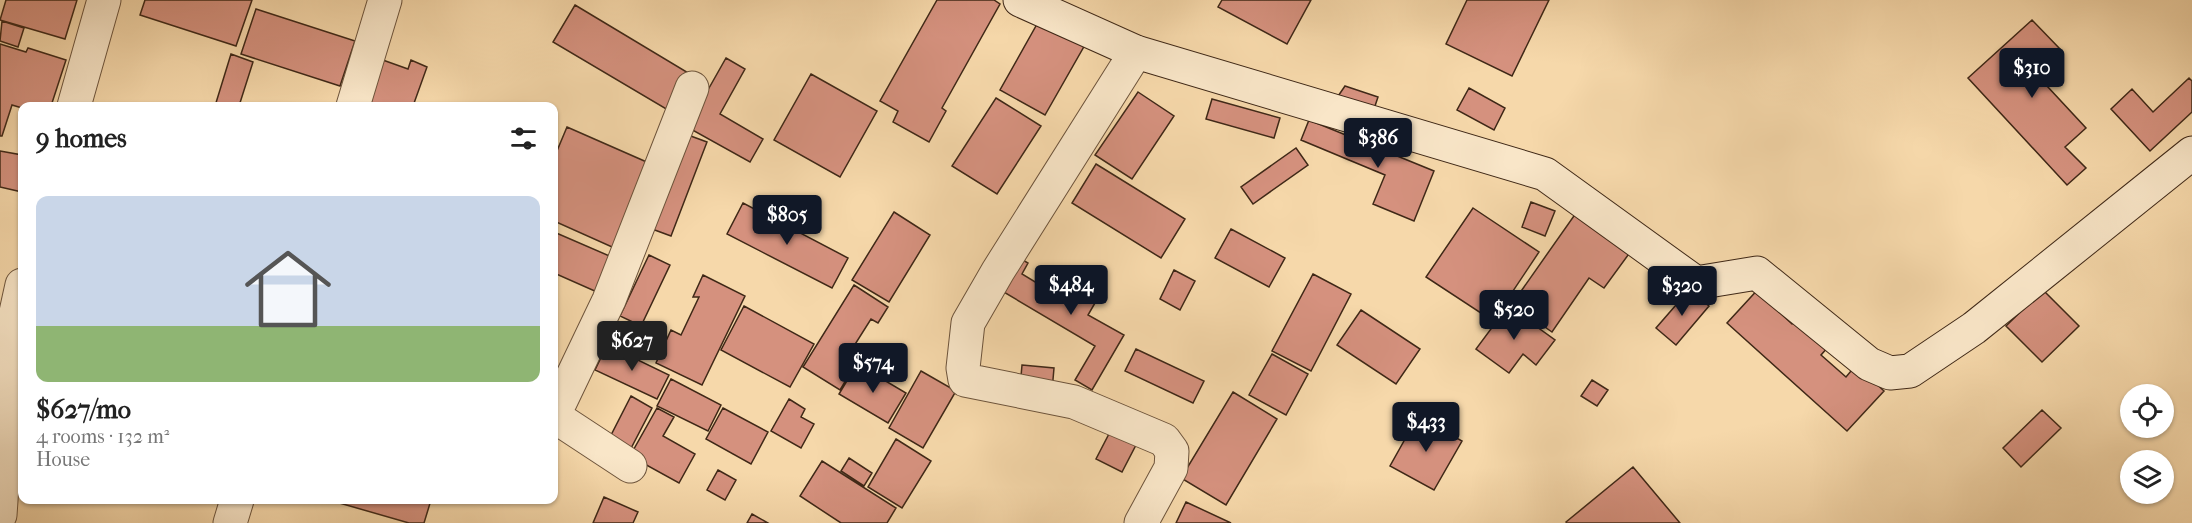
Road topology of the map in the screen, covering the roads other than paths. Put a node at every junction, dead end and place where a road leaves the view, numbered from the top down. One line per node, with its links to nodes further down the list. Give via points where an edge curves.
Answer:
1 (104, 0): 6 (street)
2 (385, 0): 7 (street)
3 (1020, 0): 4 (street)
4 (1136, 52): 8 (street, via 1545,174 1696,283 1757,273 1869,364 1890,373 1910,371 1974,328); 16 (street, via 968,323 963,368 965,380 1074,402 1164,440 1172,451 1171,468)
5 (692, 88): 10 (street, via 609,300)
6 (76, 102)
7 (354, 102)
8 (2192, 153)
9 (18, 303): 14 (street, via 13,326)
10 (558, 407)
11 (558, 418): 12 (street)
12 (630, 466)
13 (236, 504): 15 (street)
14 (0, 514)
15 (230, 523)
16 (1141, 523)

